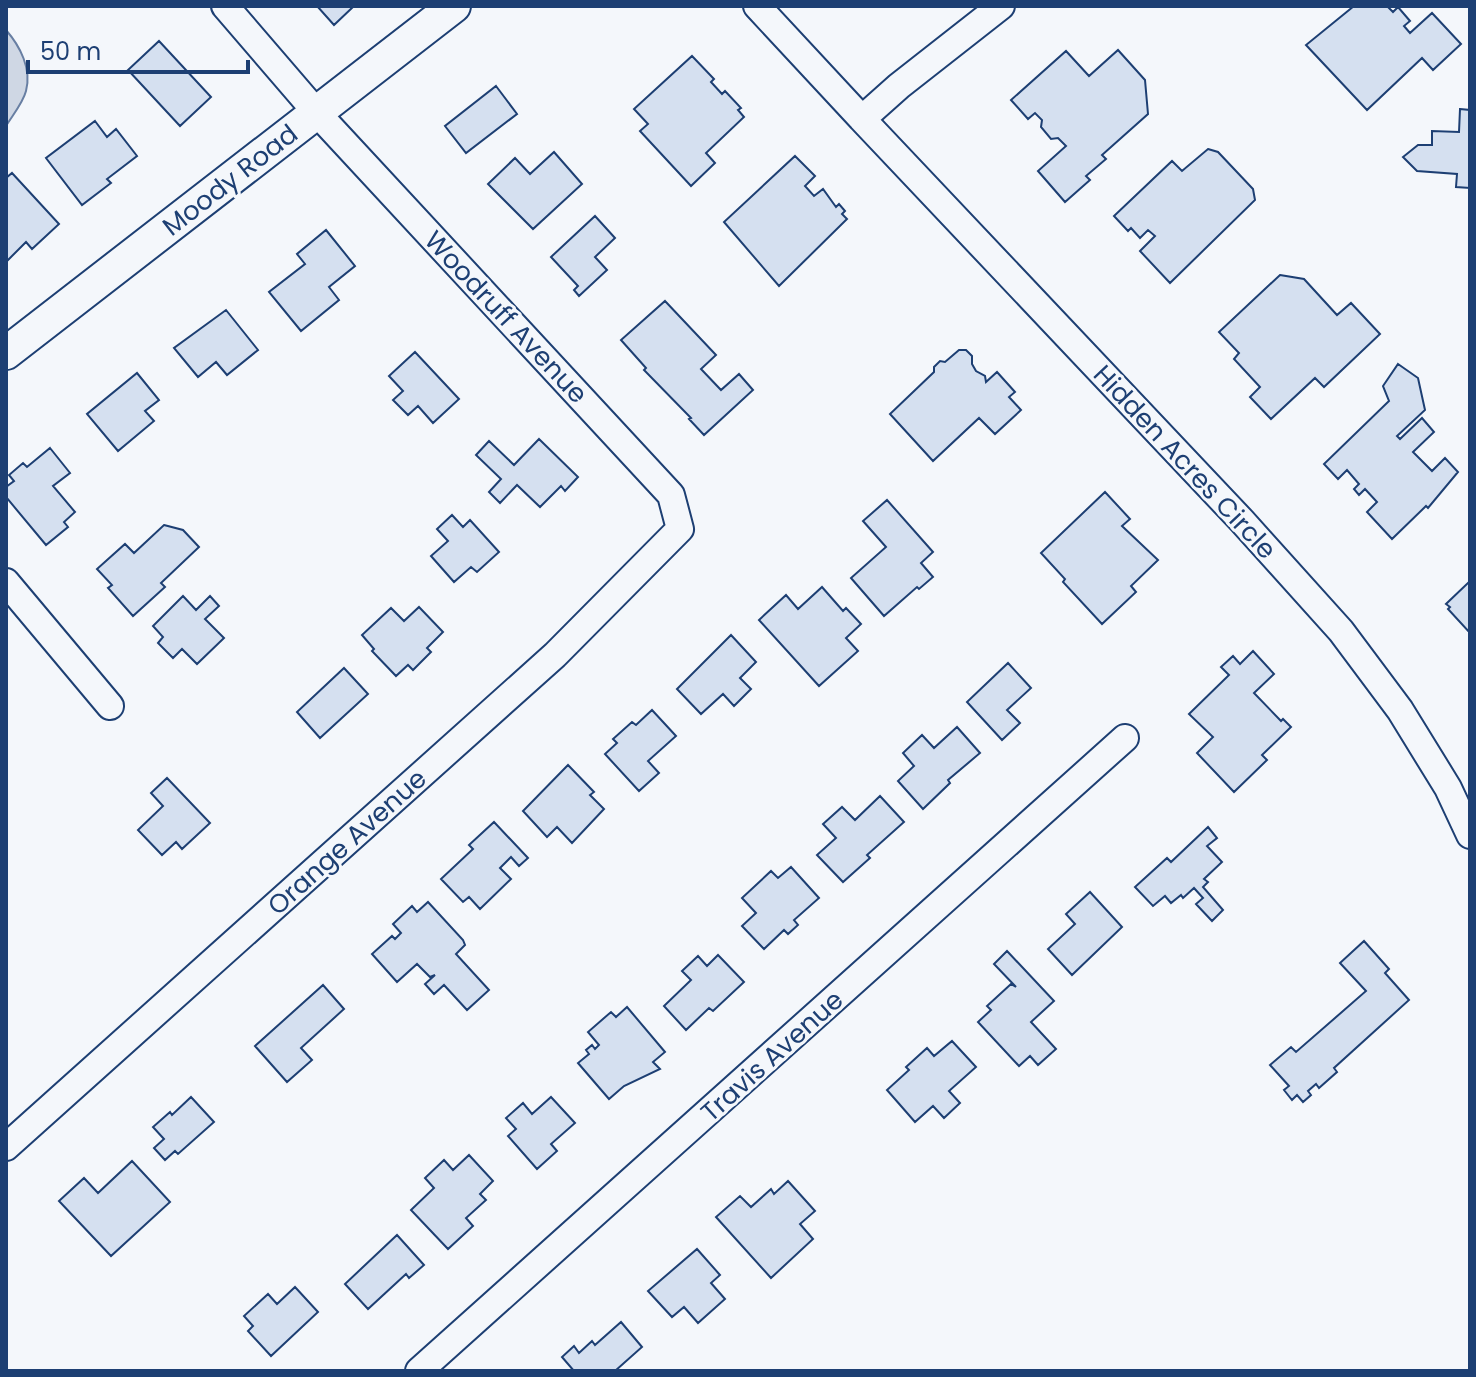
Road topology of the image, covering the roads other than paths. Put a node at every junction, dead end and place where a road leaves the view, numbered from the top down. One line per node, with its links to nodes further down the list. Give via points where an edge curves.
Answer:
1 (225, 6): 5 (street, Woodruff Avenue)
2 (454, 6): 5 (street, Moody Road)
3 (757, 6): 6 (street, Hidden Acres Circle)
4 (1001, 6): 6 (street)
5 (317, 113): 7 (street, Moody Road); 8 (street, Woodruff Avenue, via 671,495)
6 (862, 119): 12 (street, Hidden Acres Circle, via 1341,631 1400,710)
7 (6, 353)
8 (680, 529): 13 (street, Orange Avenue, via 555,655)
9 (6, 582): 10 (street)
10 (110, 706)
11 (1125, 738): 14 (street, Travis Avenue)
12 (1470, 835)
13 (6, 1147)
14 (419, 1371)

